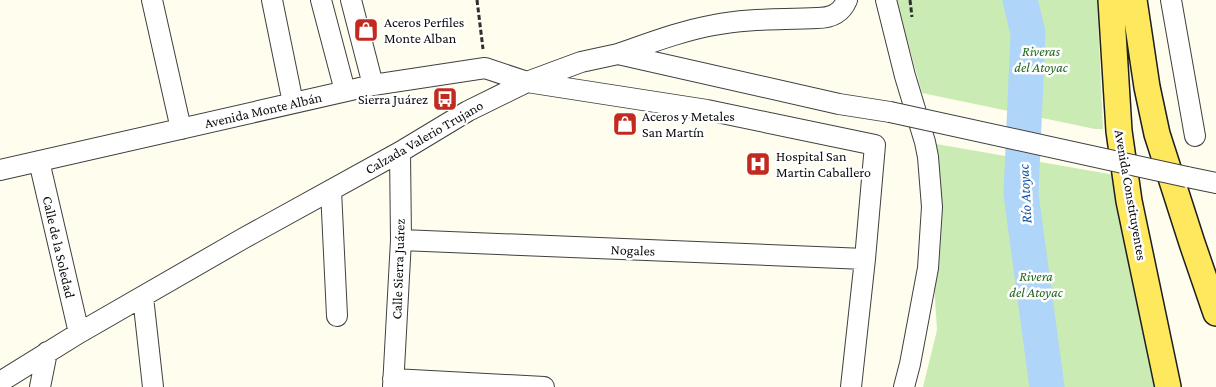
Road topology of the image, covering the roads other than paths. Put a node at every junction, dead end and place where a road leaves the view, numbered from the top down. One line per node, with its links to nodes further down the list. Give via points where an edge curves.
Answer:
1 (152, 0): 15 (street)
2 (272, 0): 14 (street)
3 (321, 0): 13 (street)
4 (351, 0): 12 (street)
5 (847, 0): 10 (street, via 833,16 714,24)
6 (886, 0): 35 (street, via 928,157 932,207 928,268)
7 (1111, 0): 36 (main road, Avenida Constituyentes, via 1119,123 1129,201)
8 (1134, 0): 25 (main road, via 1157,134)
9 (1171, 0): 16 (street)
10 (618, 54): 11 (street, Calzada Valerio Trujano, via 581,62); 20 (street, Calzada Valerio Trujano, bridge)
11 (527, 82): 12 (street, Avenida Monte Albán, via 486,68); 17 (street, Calzada Valerio Trujano, via 468,111); 23 (street, Avenida Monte Albán, via 707,110 875,145)
12 (373, 85): 13 (street, Avenida Monte Albán)
13 (344, 91): 14 (street, Avenida Monte Albán)
14 (292, 103): 15 (street, Avenida Monte Albán)
15 (181, 129): 18 (street, Avenida Monte Albán)
16 (1195, 136)
17 (400, 152): 21 (street, Calzada Valerio Trujano); 22 (street, Calle Sierra Juárez)
18 (39, 161): 19 (street, Avenida Monte Albán); 27 (street, Calle de la Soledad)
19 (0, 170)
20 (1216, 183)
21 (331, 190): 24 (street, Calzada Valerio Trujano); 26 (street)
22 (400, 240): 23 (street, Nogales); 30 (street, Calle Sierra Juárez)
23 (865, 259): 34 (street)
24 (143, 297): 27 (street, Calzada Valerio Trujano); 32 (street)
25 (1216, 313)
26 (337, 316)
27 (79, 333): 28 (street, Calzada Valerio Trujano)
28 (47, 352): 29 (street, Calzada Valerio Trujano); 31 (street)
29 (0, 382)
30 (393, 383): 33 (street)
31 (40, 387)
32 (153, 387)
33 (544, 387)
34 (851, 387)
35 (904, 387)
36 (1168, 387)

